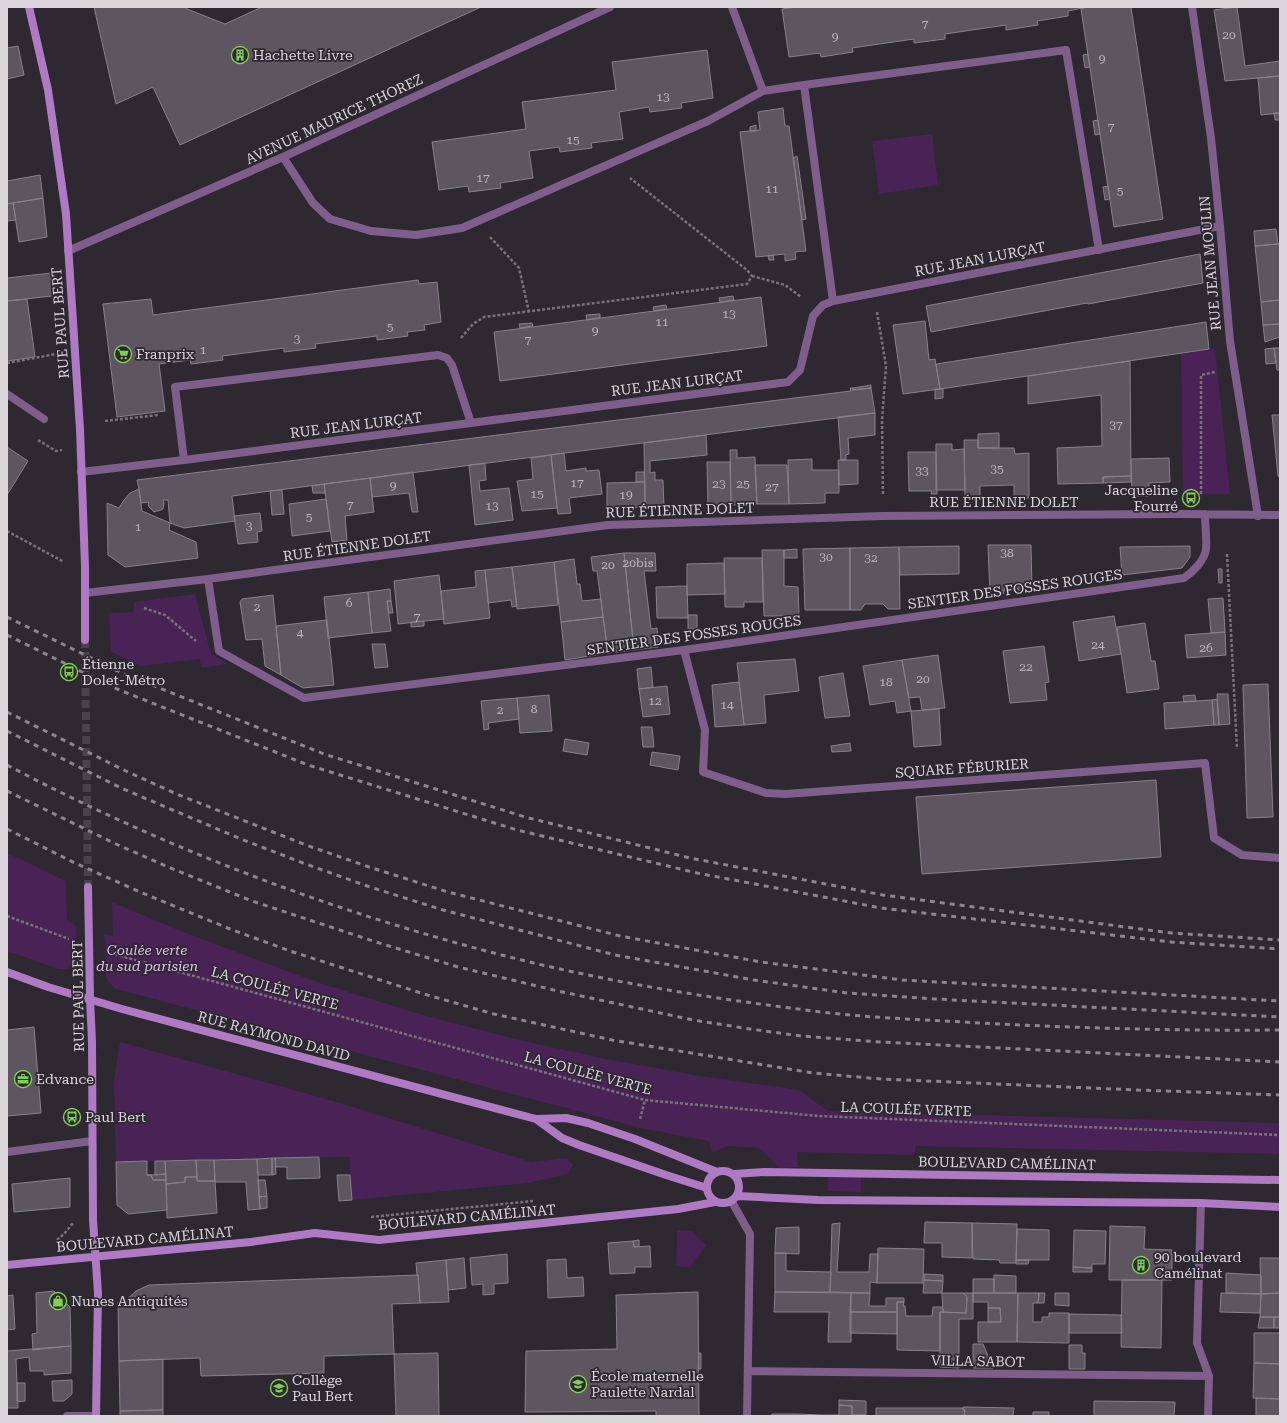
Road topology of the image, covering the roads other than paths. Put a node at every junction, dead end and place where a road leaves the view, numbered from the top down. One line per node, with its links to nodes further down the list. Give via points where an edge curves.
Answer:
1 (29, 7): 10 (main road, RUE PAUL BERT, via 48,90 66,214)
2 (610, 7): 7 (street, AVENUE MAURICE THOREZ)
3 (732, 7): 6 (street)
4 (1192, 7): 8 (street, RUE JEAN MOULIN, via 1211,138)
5 (804, 85): 6 (street); 9 (street, via 1066,50); 11 (street)
6 (763, 91): 7 (street, via 708,120 462,228 416,234 372,231 330,219 313,203)
7 (283, 157): 10 (street, AVENUE MAURICE THOREZ)
8 (1220, 226): 9 (street, RUE JEAN LURÇAT); 18 (street, RUE JEAN MOULIN, via 1230,340)
9 (1099, 250): 11 (street, RUE JEAN LURÇAT)
10 (68, 251): 16 (main road, RUE PAUL BERT)
11 (833, 300): 14 (street, RUE JEAN LURÇAT, via 823,305 813,316 800,370 788,382)
12 (7, 394): 13 (street)
13 (44, 419)
14 (471, 423): 15 (street, RUE JEAN LURÇAT); 15 (street, via 452,365 438,354 175,387)
15 (184, 460): 16 (street, RUE JEAN LURÇAT)
16 (81, 472): 21 (main road, RUE PAUL BERT)
17 (1205, 514): 18 (street, RUE ÉTIENNE DOLET); 20 (street, RUE ÉTIENNE DOLET, via 883,516 608,525); 23 (street, SENTIER DES FOSSES ROUGES, via 1206,550 1190,574 1184,578)
18 (1258, 516): 19 (street, RUE ÉTIENNE DOLET)
19 (1280, 516)
20 (208, 579): 21 (street, RUE ÉTIENNE DOLET); 23 (street, SENTIER DES FOSSES ROUGES, via 219,651 304,698)
21 (85, 593): 22 (main road, RUE PAUL BERT)
22 (85, 640)
23 (684, 650): 24 (street, SQUARE FÉBURIER, via 705,730 703,772 766,793 786,794 1205,763 1214,838 1242,855)
24 (1280, 858)
25 (88, 887): 27 (main road, RUE PAUL BERT)
26 (7, 972): 27 (main road, RUE RAYMOND DAVID, via 48,987)
27 (90, 998): 28 (main road, RUE RAYMOND DAVID, via 122,1009); 29 (main road, RUE PAUL BERT)
28 (536, 1120): 31 (main road, RUE RAYMOND DAVID, via 566,1118 588,1123); 34 (main road, RUE RAYMOND DAVID, via 562,1138 579,1145)
29 (92, 1141): 30 (street); 39 (main road, RUE PAUL BERT)
30 (7, 1152)
31 (717, 1172): 32 (main road, via 726,1171); 34 (main road, via 710,1178)
32 (734, 1174): 33 (main road, BOULEVARD CAMÉLINAT, via 764,1172); 35 (main road, via 740,1189)
33 (1280, 1180)
34 (707, 1188): 36 (main road)
35 (735, 1199): 36 (main road, via 723,1204); 37 (main road); 41 (street, via 750,1234)
36 (715, 1202): 39 (main road, BOULEVARD CAMÉLINAT, via 672,1210 380,1240 315,1233 251,1242)
37 (1200, 1203): 38 (main road); 42 (street, via 1197,1343)
38 (1280, 1206)
39 (95, 1257): 40 (main road, BOULEVARD CAMÉLINAT); 44 (main road, RUE PAUL BERT, via 98,1292)
40 (7, 1266)
41 (748, 1371): 42 (street, VILLA SABOT); 45 (street)
42 (1208, 1376): 46 (street)
43 (68, 1416): 44 (street)
44 (96, 1416)
45 (746, 1416)
46 (1208, 1416)

